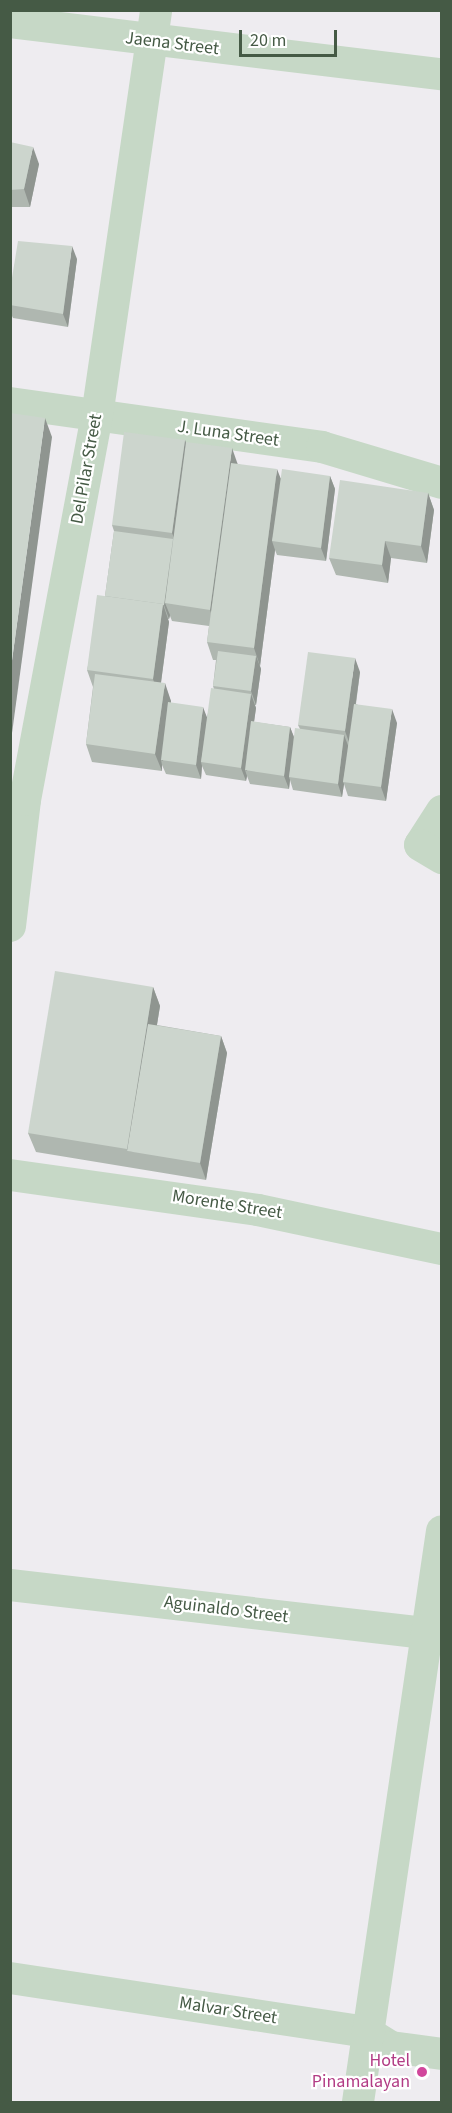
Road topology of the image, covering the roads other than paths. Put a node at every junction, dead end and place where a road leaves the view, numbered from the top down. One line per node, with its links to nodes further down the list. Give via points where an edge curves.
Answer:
1 (156, 10): 3 (street, Del Pilar Street)
2 (10, 22): 3 (street, Jaena Street)
3 (152, 43): 4 (street, Jaena Street); 6 (street, Del Pilar Street)
4 (441, 74)
5 (10, 404): 6 (street, J. Luna Street)
6 (97, 416): 7 (street, J. Luna Street, via 322,447); 8 (street, Del Pilar Street)
7 (441, 483)
8 (18, 799): 11 (street, Del Pilar Street)
9 (441, 811): 10 (street, via 420,845)
10 (441, 858)
11 (10, 926)
12 (10, 1175): 13 (street, Morente Street, via 258,1210)
13 (441, 1249)
14 (441, 1531): 16 (street)
15 (10, 1585): 16 (street, Aguinaldo Street)
16 (434, 1634): 18 (street)
17 (10, 1978): 18 (street, Malvar Street)
18 (367, 2032): 19 (street, Malvar Street, via 392,2047); 20 (street)
19 (441, 2054)
20 (358, 2103)

